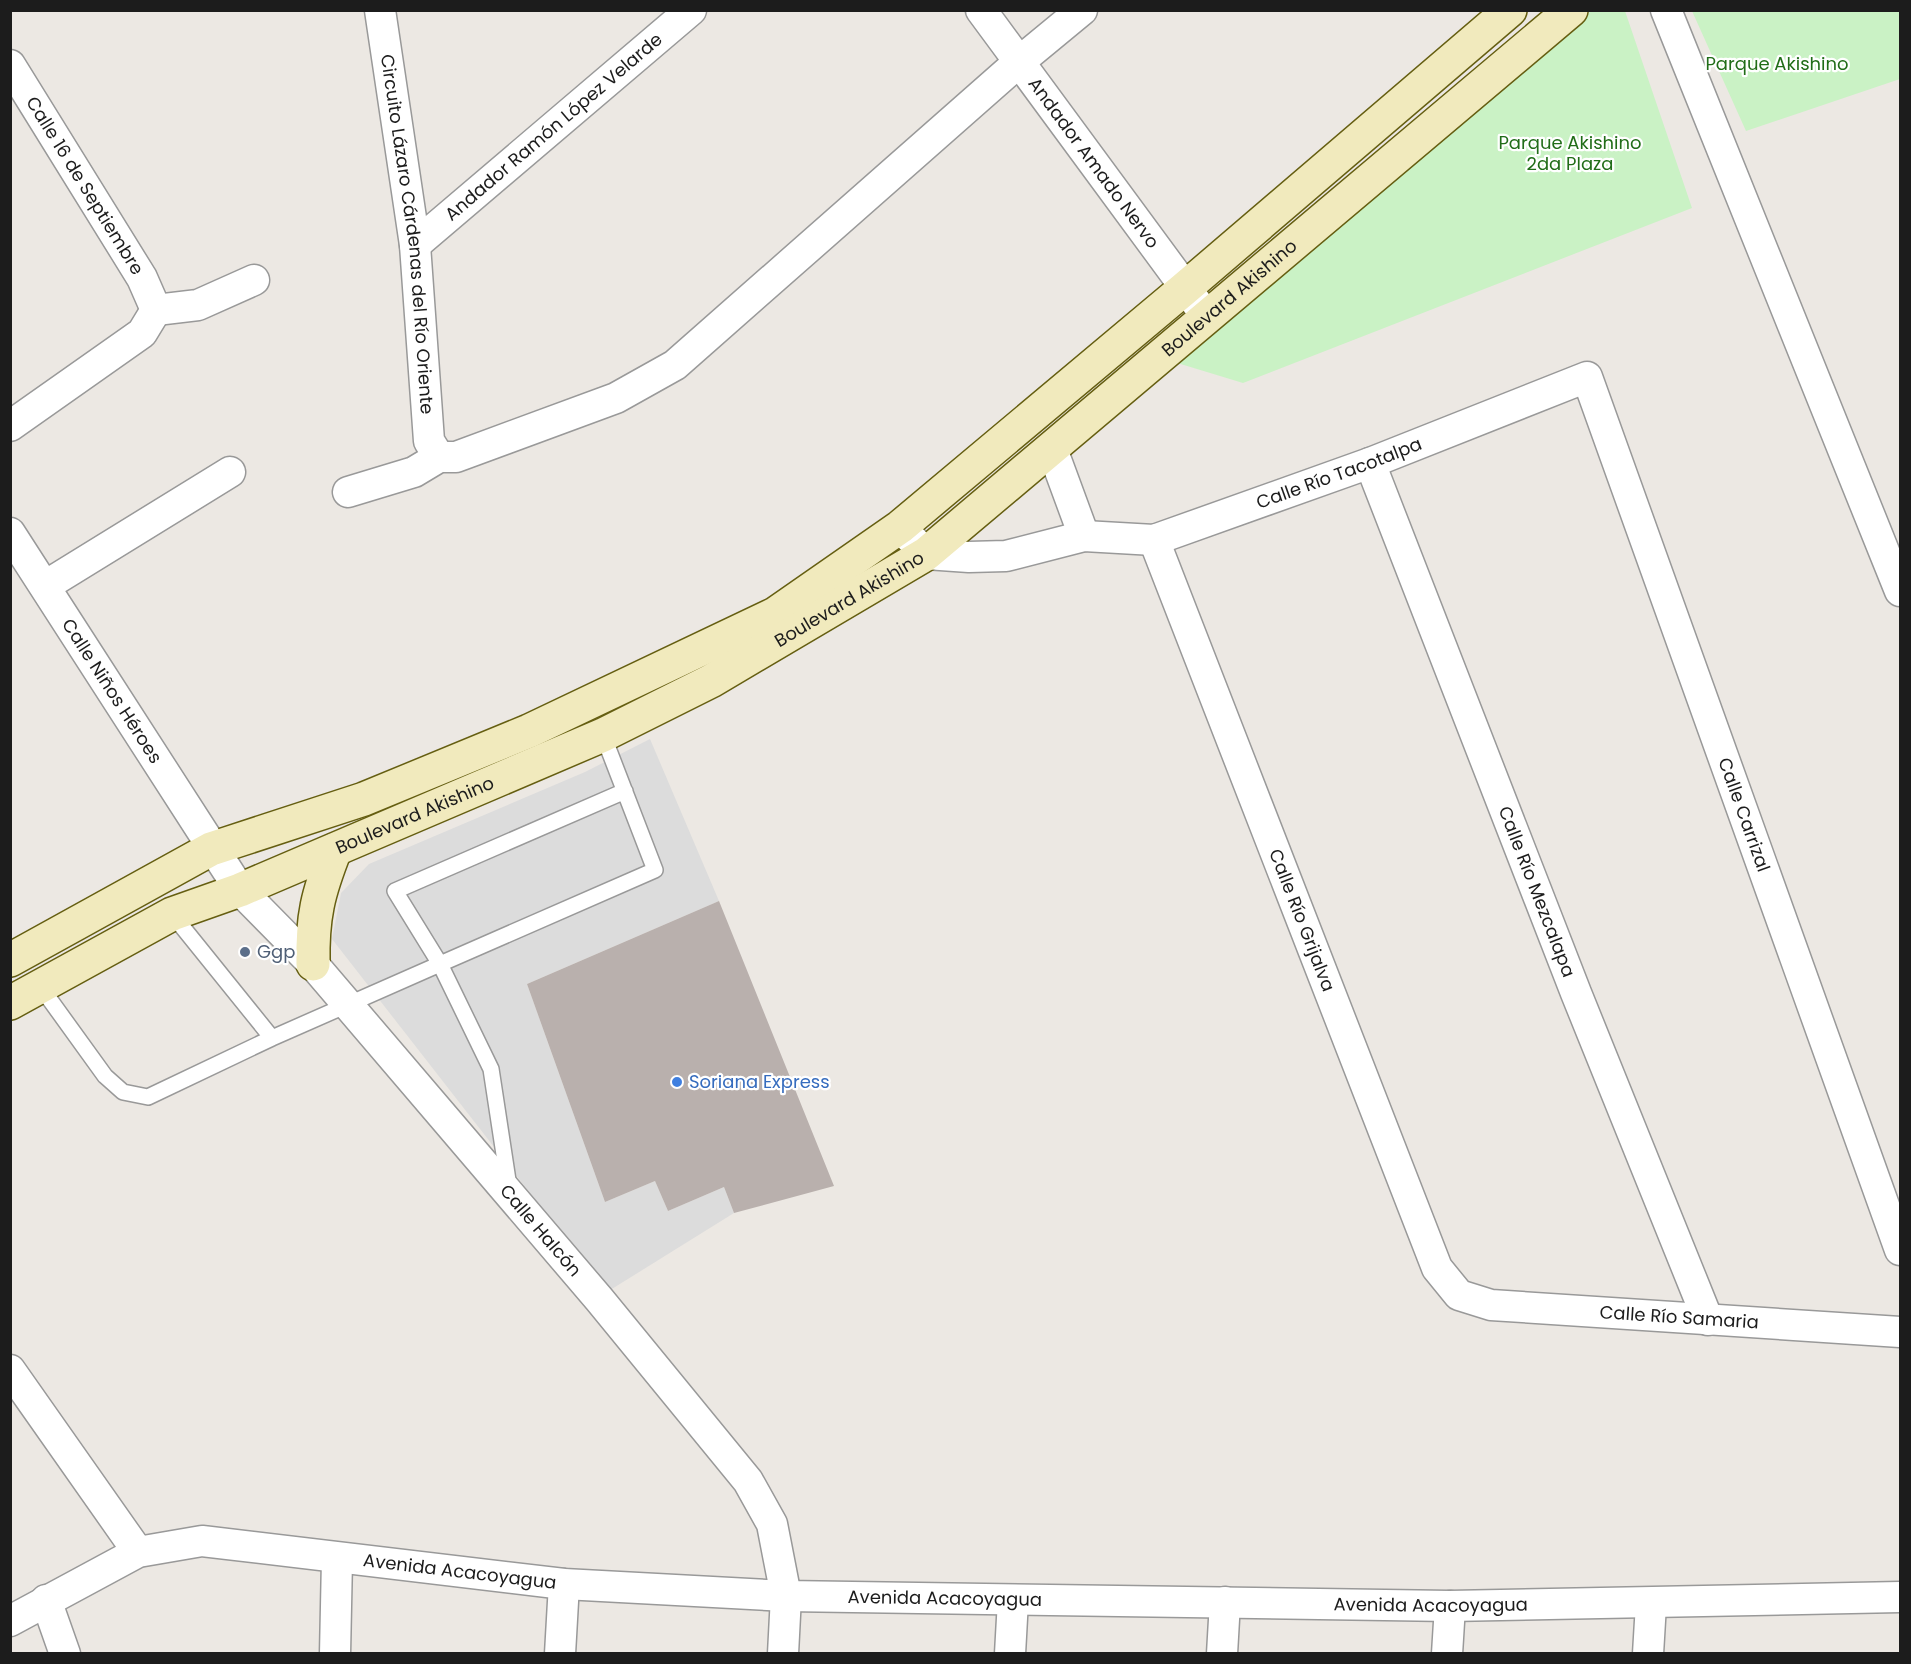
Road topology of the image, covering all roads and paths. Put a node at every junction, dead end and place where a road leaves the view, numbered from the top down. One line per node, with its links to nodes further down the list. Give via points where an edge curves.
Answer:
1 (380, 10): 10 (street, Circuito Lázaro Cárdenas del Río Oriente)
2 (691, 10): 10 (street, Andador Ramón López Velarde)
3 (981, 10): 8 (street, Andador Amado Nervo)
4 (1082, 10): 8 (street)
5 (1510, 10): 12 (main road, Boulevard Akishino)
6 (1571, 10): 14 (main road, Boulevard Akishino)
7 (1666, 10): 28 (street)
8 (1019, 62): 12 (street, Andador Amado Nervo); 18 (street, via 675,365 616,398 456,457)
9 (10, 65): 13 (street, Calle 16 de Septiembre, via 142,278)
10 (415, 245): 18 (street, Circuito Lázaro Cárdenas del Río Oriente, via 429,441)
11 (254, 280): 13 (street, via 198,305)
12 (1184, 289): 14 (street, Andador Amado Nervo); 22 (main road, Boulevard Akishino)
13 (156, 310): 16 (street, via 142,333)
14 (1207, 317): 17 (main road, Boulevard Akishino)
15 (1587, 377): 19 (street, Calle Río Tacotalpa); 43 (street, Calle Carrizal)
16 (10, 426)
17 (1052, 449): 24 (street); 26 (main road, Boulevard Akishino)
18 (439, 457): 21 (street, via 414,472)
19 (1370, 463): 25 (street, Calle Río Tacotalpa); 45 (street, Calle Río Mezcalapa)
20 (230, 472): 27 (street)
21 (348, 492)
22 (900, 527): 26 (street); 31 (main road, Boulevard Akishino, via 774,614 529,731 364,799)
23 (10, 533): 27 (street, Calle Niños Héroes)
24 (1084, 536): 25 (street, Calle Río Tacotalpa); 26 (street, Calle Río Tacotalpa, via 1006,556)
25 (1154, 540): 44 (street, Calle Río Grijalva, via 1437,1268)
26 (926, 554): 29 (main road, Boulevard Akishino, via 711,681)
27 (45, 586): 31 (street, Calle Niños Héroes)
28 (1900, 591)
29 (603, 735): 30 (lane); 32 (main road, Boulevard Akishino)
30 (625, 791): 37 (lane, via 655,870); 37 (lane, via 395,891)
31 (211, 849): 33 (street, Calle Halcón); 35 (main road, Boulevard Akishino)
32 (335, 850): 33 (main road, Boulevard Akishino); 36 (main road, via 319,891 312,924)
33 (240, 890): 34 (main road, Boulevard Akishino); 36 (street, Calle Halcón)
34 (172, 914): 38 (main road, Boulevard Akishino); 41 (lane)
35 (10, 960)
36 (313, 964): 40 (street, Calle Halcón)
37 (440, 964): 40 (lane); 42 (lane, via 491,1069)
38 (40, 986): 39 (main road, Boulevard Akishino); 41 (lane, via 105,1076 123,1092 147,1097)
39 (10, 1003)
40 (346, 1005): 41 (lane); 42 (street, Calle Halcón)
41 (272, 1038)
42 (511, 1196): 51 (street, Calle Halcón, via 748,1481 772,1524)
43 (1900, 1250)
44 (1459, 1295): 45 (street, Calle Río Samaria, via 1491,1305)
45 (1708, 1320): 46 (street, Calle Río Samaria)
46 (1900, 1332)
47 (11, 1372): 48 (street)
48 (138, 1552): 49 (street, Avenida Acacoyagua, via 202,1541); 53 (street, Avenida Acacoyagua)
49 (337, 1559): 50 (street, Avenida Acacoyagua); 60 (street)
50 (564, 1584): 51 (street, Avenida Acacoyagua); 61 (street)
51 (786, 1596): 54 (street, Avenida Acacoyagua); 62 (street, Calle Halcón)
52 (1900, 1597): 56 (street, Avenida Acacoyagua)
53 (46, 1600): 58 (street, Avenida Acacoyagua); 59 (street)
54 (1012, 1600): 55 (street, Avenida Acacoyagua); 63 (street)
55 (1225, 1602): 57 (street, Avenida Acacoyagua); 64 (street)
56 (1651, 1604): 57 (street, Avenida Acacoyagua); 66 (street)
57 (1450, 1606): 65 (street)
58 (10, 1621)
59 (65, 1653)
60 (335, 1653)
61 (560, 1653)
62 (783, 1653)
63 (1010, 1653)
64 (1222, 1653)
65 (1447, 1653)
66 (1648, 1653)

